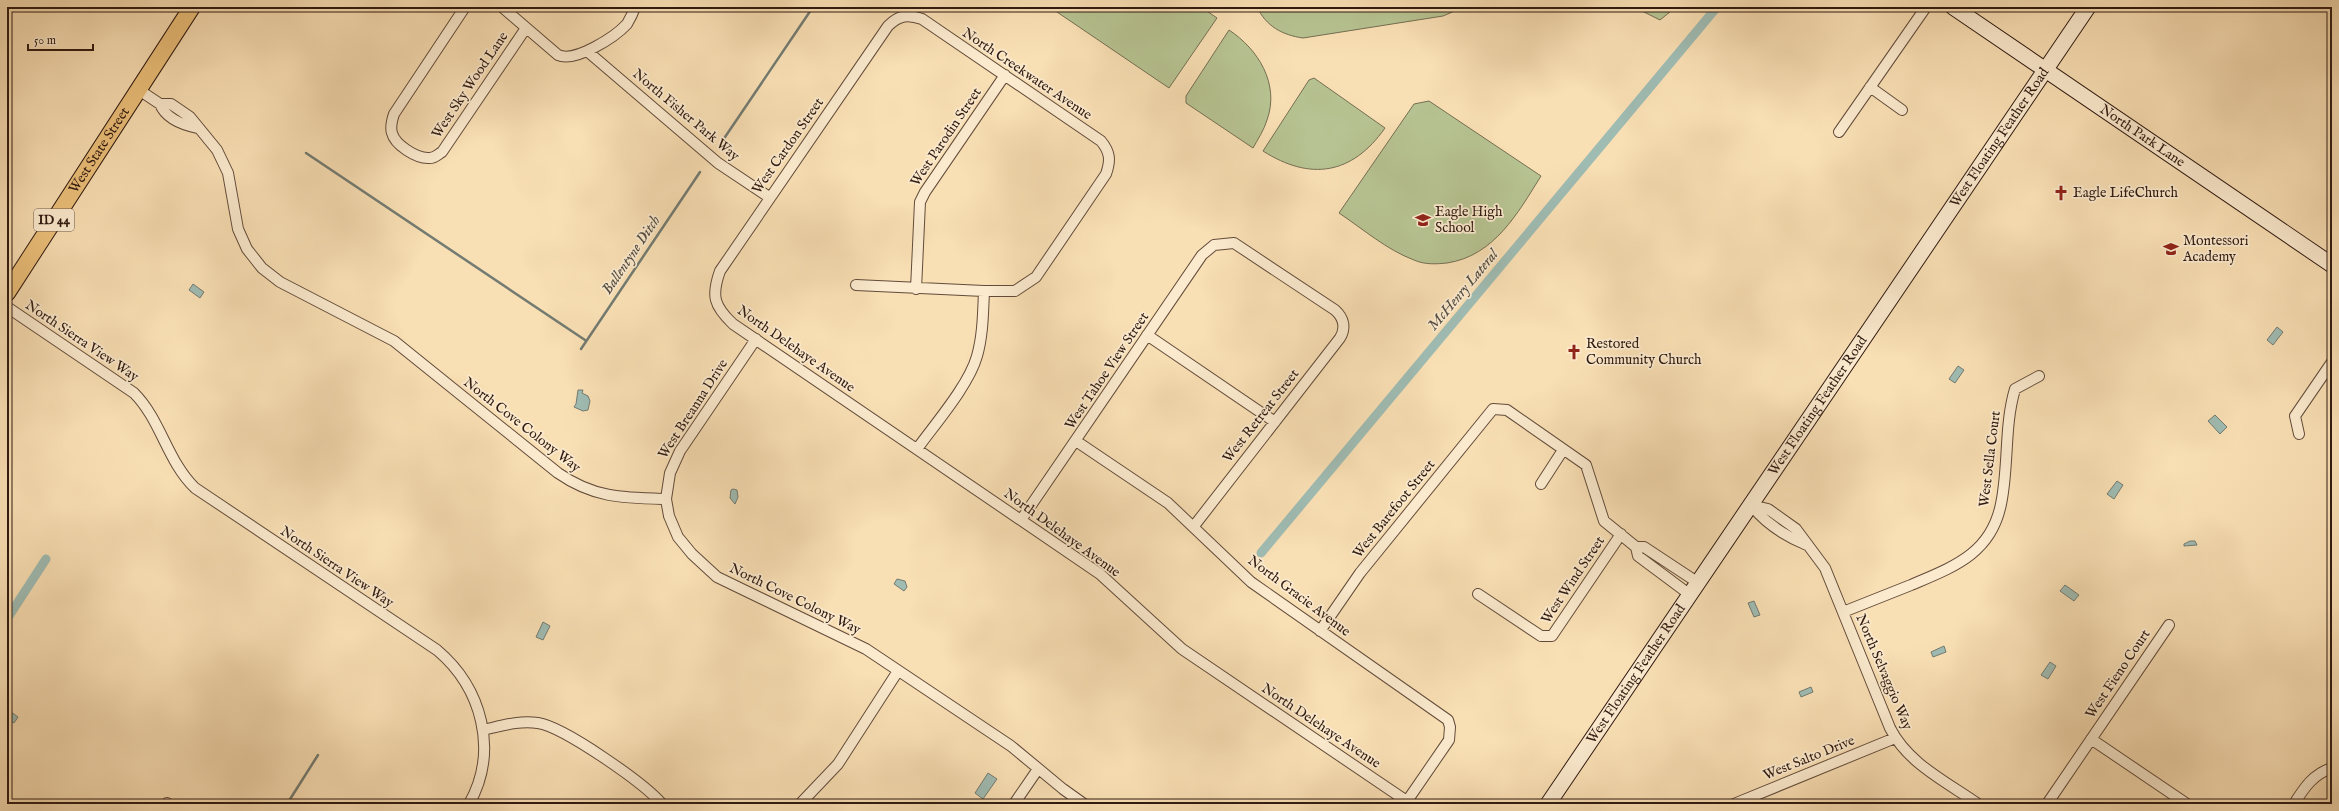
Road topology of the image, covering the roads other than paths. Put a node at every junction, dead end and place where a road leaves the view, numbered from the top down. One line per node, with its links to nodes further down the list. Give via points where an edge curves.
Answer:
1 (192, 7): 14 (main road, West State Street / ID 44)
2 (465, 7): 9 (street, West Sky Wood Lane, via 394,114 392,134 398,143 417,156 436,157 442,152)
3 (502, 7): 9 (street)
4 (636, 7): 10 (street, via 622,29)
5 (1926, 7): 13 (street)
6 (1953, 7): 11 (main road, North Park Lane)
7 (2088, 7): 11 (main road, West Floating Feather Road)
8 (903, 16): 12 (street, North Creekwater Avenue, via 922,19); 17 (street, West Cardon Street, via 888,26)
9 (526, 28): 10 (street, via 558,55 568,58)
10 (587, 51): 17 (street, North Fisher Park Way, via 718,163)
11 (2045, 69): 18 (main road, North Park Lane); 37 (main road, West Floating Feather Road)
12 (1005, 75): 20 (street, West Parodin Street, via 920,202); 21 (street, North Creekwater Avenue, via 1101,140 1110,153 1110,164 1106,174 1036,277 1015,291)
13 (1870, 87): 15 (street); 16 (street)
14 (139, 90): 22 (main road, West State Street / ID 44); 36 (street, North Cove Colony Way, via 160,104 170,104 190,117 217,150 231,184 234,217 242,238 254,258 271,276 394,341 558,473 578,485 612,497)
15 (1902, 110)
16 (1838, 132)
17 (769, 197): 23 (street, West Cardon Street, via 720,270 714,286)
18 (2332, 265)
19 (856, 285): 20 (street)
20 (916, 289): 21 (street)
21 (984, 291): 33 (street, via 982,336 977,358 968,377)
22 (7, 293)
23 (716, 301): 27 (street, North Delehaye Avenue, via 721,313)
24 (7, 307): 47 (street, North Sierra View Way, via 134,393 148,408 181,473 195,488 445,657 460,672 471,690 479,709)
25 (1343, 322): 26 (street, West Tahoe View Street, via 1335,310 1242,246 1220,243 1202,254); 30 (street, West Retreat Street, via 1344,328 1340,338)
26 (1147, 336): 30 (street); 32 (street, West Tahoe View Street)
27 (756, 339): 33 (street, North Delehaye Avenue); 36 (street, West Breanna Drive, via 674,462 667,483)
28 (2332, 362): 31 (street, via 2295,416)
29 (2039, 376): 43 (street, West Sella Court, via 2015,389 2010,405 2001,503 1995,524 1983,543 1970,557 1952,568)
30 (1275, 422): 39 (street, West Retreat Street)
31 (2299, 434)
32 (1076, 441): 38 (street, West Tahoe View Street); 39 (street, North Gracie Avenue, via 1168,503)
33 (917, 449): 38 (street, North Delehaye Avenue)
34 (1563, 450): 35 (street); 40 (street, via 1586,465 1604,521); 45 (street, West Barefoot Street, via 1507,410 1493,409 1360,573)
35 (1541, 484)
36 (666, 499): 46 (street, North Cove Colony Way, via 669,516 678,537 713,574 861,647)
37 (1751, 505): 41 (main road, West Floating Feather Road); 43 (street, North Selvaggio Way, via 1768,509 1796,529 1825,568)
38 (1021, 520): 52 (street, North Delehaye Avenue, via 1100,574 1182,650)
39 (1194, 526): 45 (street, North Gracie Avenue, via 1251,582)
40 (1621, 534): 41 (street, via 1636,547 1638,556); 42 (street, West Wind Street, via 1552,636 1541,636)
41 (1693, 588): 58 (main road, West Floating Feather Road)
42 (1478, 594)
43 (1843, 612): 48 (street, North Selvaggio Way)
44 (2169, 625): 49 (street, West Fieno Court)
45 (1320, 631): 52 (street, North Gracie Avenue, via 1444,715 1450,727 1449,740)
46 (898, 671): 51 (street, North Cove Colony Way, via 1011,746); 55 (street, via 838,764)
47 (483, 730): 53 (street, North Sierra View Way, via 483,763); 54 (street, via 526,722 556,728 637,781)
48 (1895, 738): 59 (street, West Salto Drive); 60 (street, North Selvaggio Way, via 1904,751 1916,761)
49 (2091, 739): 61 (street, West Fieno Court); 62 (street)
50 (2332, 768): 63 (street, via 2320,772)
51 (1038, 769): 56 (street); 57 (street, North Cove Colony Way)
52 (1408, 803)
53 (469, 804)
54 (662, 804)
55 (800, 804)
56 (1014, 804)
57 (1084, 804)
58 (1548, 804)
59 (1734, 804)
60 (1978, 804)
61 (2047, 804)
62 (2187, 804)
63 (2294, 804)

